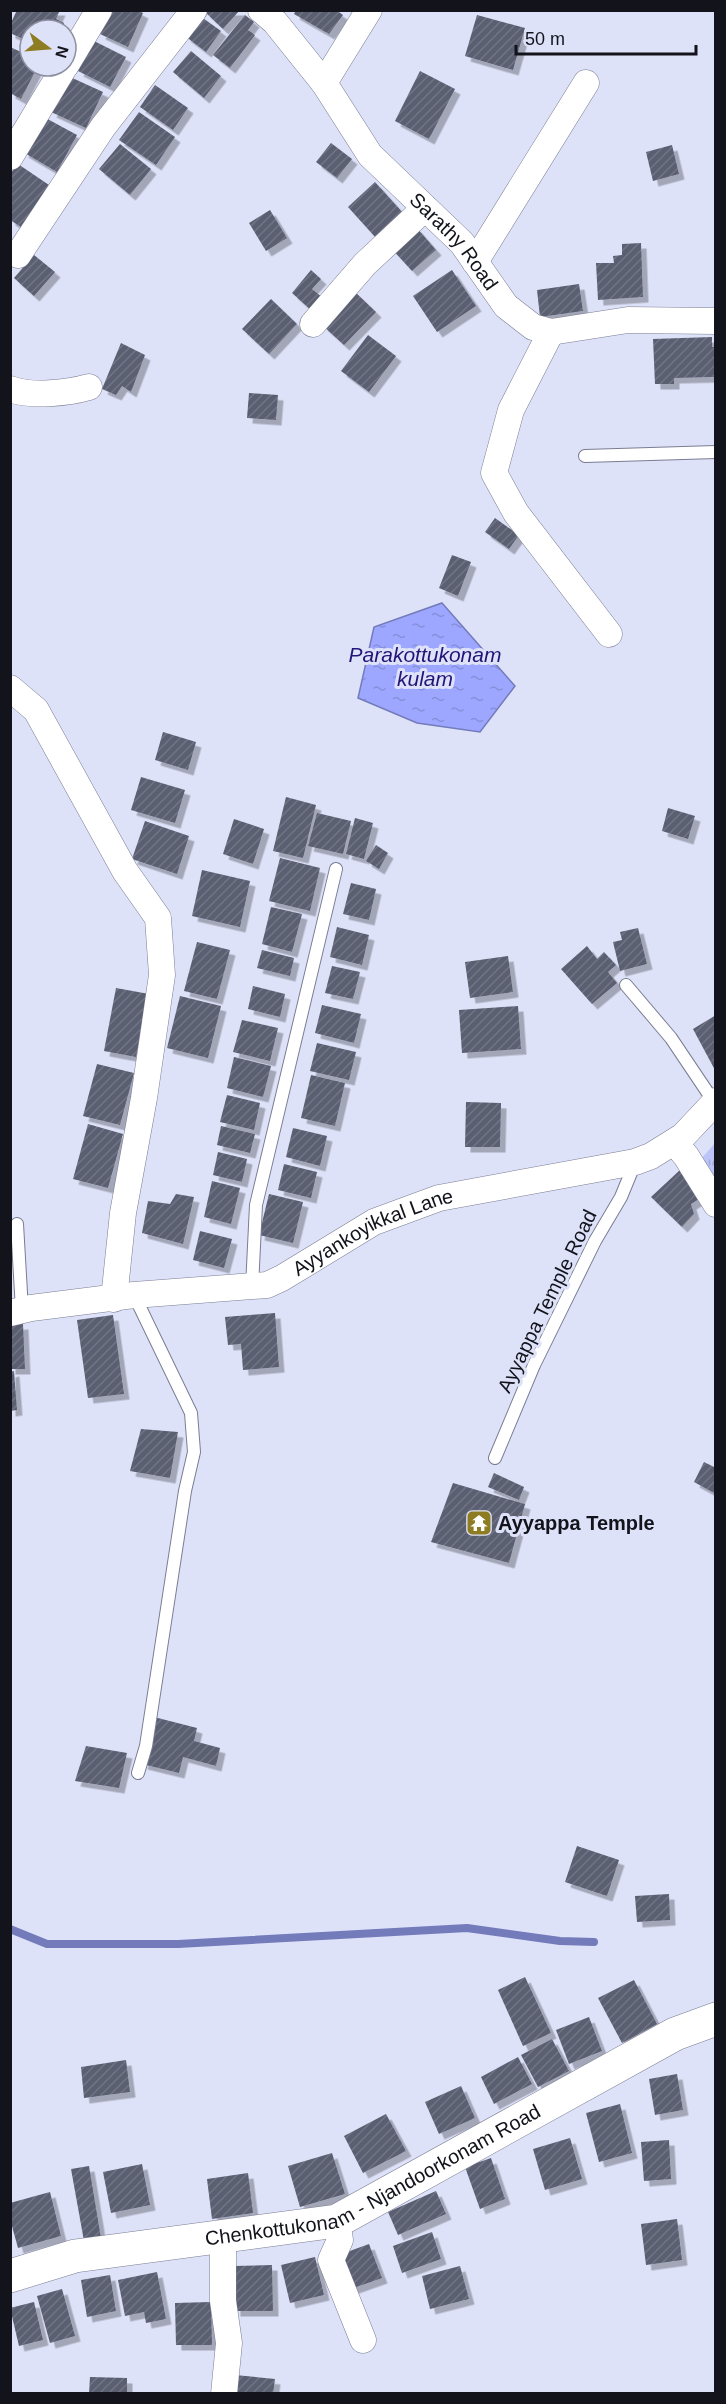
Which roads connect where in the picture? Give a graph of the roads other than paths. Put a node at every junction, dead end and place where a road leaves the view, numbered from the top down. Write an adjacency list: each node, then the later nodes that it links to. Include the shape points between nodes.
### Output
1 (99, 10): 5 (street)
2 (194, 10): 11 (street, via 103,127)
3 (261, 10): 7 (street, Sarathy Road)
4 (369, 10): 7 (street)
5 (78, 45)
6 (58, 78): 9 (street)
7 (324, 83): 10 (street, Sarathy Road, via 370,155)
8 (586, 83): 12 (street)
9 (10, 158)
10 (425, 208): 12 (street, Sarathy Road, via 462,243); 14 (street, via 365,264)
11 (18, 255)
12 (475, 262): 15 (street, Sarathy Road, via 506,306 533,327)
13 (716, 321): 15 (street, via 628,320)
14 (314, 324)
15 (551, 332): 20 (street, via 511,410 494,473 516,513)
16 (89, 387): 17 (street, via 72,392 20,393)
17 (10, 389)
18 (716, 452): 19 (lane)
19 (585, 456)
20 (609, 634)
21 (10, 688): 30 (street, via 36,710 124,871 158,918 162,975 123,1213)
22 (336, 869): 29 (lane, via 256,1205)
23 (626, 985): 24 (lane, via 671,1038)
24 (715, 1102): 25 (street, Ayyankoyikkal Lane)
25 (674, 1142): 26 (street, Ayyankoyikkal Lane); 27 (street)
26 (635, 1162): 29 (street, Ayyankoyikkal Lane, via 439,1198 374,1222 282,1278); 32 (lane, Ayyappa Temple Road, via 621,1197 534,1365)
27 (716, 1204)
28 (17, 1224): 31 (lane)
29 (252, 1287): 30 (street, Ayyankoyikkal Lane)
30 (124, 1297): 31 (street, Ayyankoyikkal Lane); 33 (lane, via 191,1413 194,1452 184,1491 146,1746)
31 (16, 1312)
32 (495, 1458)
33 (138, 1773)
34 (716, 2019): 35 (main road, Chenkottukonam - Njandoorkonam Road, via 675,2034)
35 (337, 2221): 36 (main road, Chenkottukonam - Njandoorkonam Road); 38 (street, via 340,2240 331,2259)
36 (223, 2236): 37 (main road, Chenkottukonam - Njandoorkonam Road, via 75,2256); 39 (street, via 223,2301 229,2343)
37 (10, 2276)
38 (363, 2340)
39 (224, 2394)

